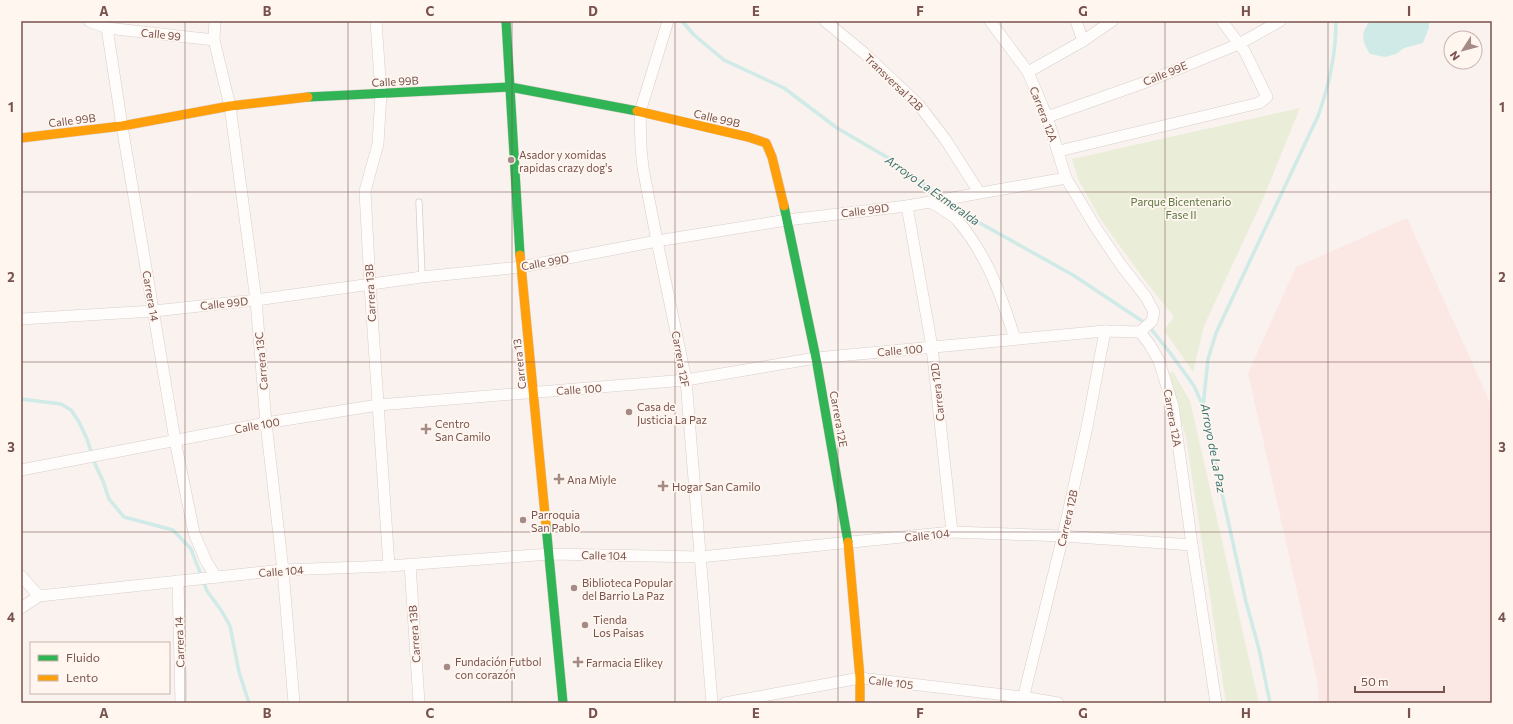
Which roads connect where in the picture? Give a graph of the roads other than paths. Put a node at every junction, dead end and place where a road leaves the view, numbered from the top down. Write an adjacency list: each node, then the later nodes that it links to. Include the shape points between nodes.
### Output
1 (89, 21): 12 (street)
2 (215, 21): 13 (street, Carrera 13C)
3 (376, 21): 18 (street, Carrera 13B)
4 (506, 21): 17 (street, Carrera 13)
5 (668, 21): 20 (street, Carrera 12F)
6 (825, 21): 27 (street, Transversal 12B, via 920,105)
7 (990, 21): 16 (street, Carrera 12A)
8 (1076, 21): 14 (street)
9 (1112, 21): 14 (street)
10 (1222, 21): 15 (street)
11 (1280, 21): 15 (street, Calle 99E)
12 (107, 28): 13 (street, Calle 99); 22 (street, Carrera 14)
13 (214, 40): 19 (street, Carrera 13C)
14 (1083, 41): 16 (street)
15 (1239, 44): 21 (street, Calle 99E, via 1146,82); 25 (street, via 1267,97 1258,103)
16 (1028, 72): 21 (street, Carrera 12A)
17 (510, 87): 18 (street, Calle 99B); 20 (street, Calle 99B); 33 (street, Carrera 13)
18 (381, 94): 19 (street, Calle 99B, via 307,97); 35 (street, Carrera 13B, via 378,144 365,191)
19 (230, 106): 22 (street, Calle 99B); 36 (street, Carrera 13C)
20 (640, 112): 24 (street, Calle 99B); 32 (street, Carrera 12F, via 643,168)
21 (1047, 117): 25 (street, Carrera 12A)
22 (122, 126): 23 (street, Calle 99B); 37 (street, Carrera 14)
23 (21, 138)
24 (766, 143): 31 (street, Carrera 12E, via 772,157)
25 (1059, 150): 26 (street, Carrera 12A)
26 (1066, 178): 27 (street, Calle 99D); 40 (street, Carrera 12A, via 1096,228 1154,312 1152,321)
27 (979, 192): 28 (street, Calle 99D)
28 (933, 201): 30 (street, Calle 99D); 41 (street, via 957,220 993,276)
29 (419, 202): 34 (lane)
30 (906, 206): 31 (street, Calle 99D); 42 (street, Carrera 12D)
31 (787, 220): 32 (street, Calle 99D); 43 (street, Carrera 12E)
32 (657, 242): 33 (street, Calle 99D); 44 (street, Carrera 12F)
33 (521, 267): 34 (street, Calle 99D); 45 (street, Carrera 13)
34 (422, 277): 35 (street, Calle 99D)
35 (370, 285): 36 (street, Calle 99D); 46 (street, Carrera 13B)
36 (256, 300): 37 (street, Calle 99D); 47 (street, Carrera 13C)
37 (154, 311): 38 (street, Calle 99D); 48 (street, Carrera 14)
38 (21, 319)
39 (1105, 331): 40 (street, Calle 100); 41 (street, Calle 100); 51 (street, Carrera 12B)
40 (1140, 332): 53 (street, Carrera 12A, via 1159,360 1173,406)
41 (1015, 339): 42 (street, Calle 100)
42 (932, 347): 43 (street, Calle 100); 50 (street, Carrera 12D)
43 (816, 358): 44 (street, Calle 100); 52 (street, Carrera 12E)
44 (686, 380): 45 (street, Calle 100); 55 (street, Carrera 12F)
45 (534, 392): 46 (street, Calle 100); 54 (street, Carrera 13)
46 (378, 405): 47 (street, Calle 100); 57 (street, Carrera 13B)
47 (266, 423): 48 (street, Calle 100); 58 (street, Carrera 13C)
48 (175, 440): 49 (street, Calle 100); 60 (street, Carrera 14, via 194,532)
49 (21, 470)
50 (952, 532): 51 (street, Calle 104); 52 (street, Calle 104)
51 (1063, 536): 53 (street, Calle 104); 65 (street, Carrera 12B)
52 (848, 543): 55 (street, Calle 104); 64 (street, Carrera 12E)
53 (1192, 545): 74 (street, Carrera 12A)
54 (550, 554): 55 (street, Calle 104); 56 (street, Calle 104); 69 (street, Carrera 13)
55 (700, 556): 70 (street, Carrera 12F)
56 (410, 564): 57 (street, Calle 104); 68 (street, Carrera 13B)
57 (389, 566): 58 (street, Calle 104)
58 (283, 570): 60 (street, Calle 104); 67 (street, Carrera 13C)
59 (21, 576): 62 (street)
60 (214, 577): 61 (street, Calle 104)
61 (178, 581): 62 (street, Calle 104); 66 (street, Carrera 14)
62 (39, 596): 63 (street, Calle 104)
63 (21, 608)
64 (860, 678): 65 (street, Calle 105); 71 (street, Calle 105); 72 (street, Carrera 12E)
65 (1023, 700): 73 (street, Calle 105)
66 (181, 703)
67 (294, 703)
68 (419, 703)
69 (563, 703)
70 (712, 703)
71 (725, 703)
72 (860, 703)
73 (1058, 703)
74 (1216, 703)

